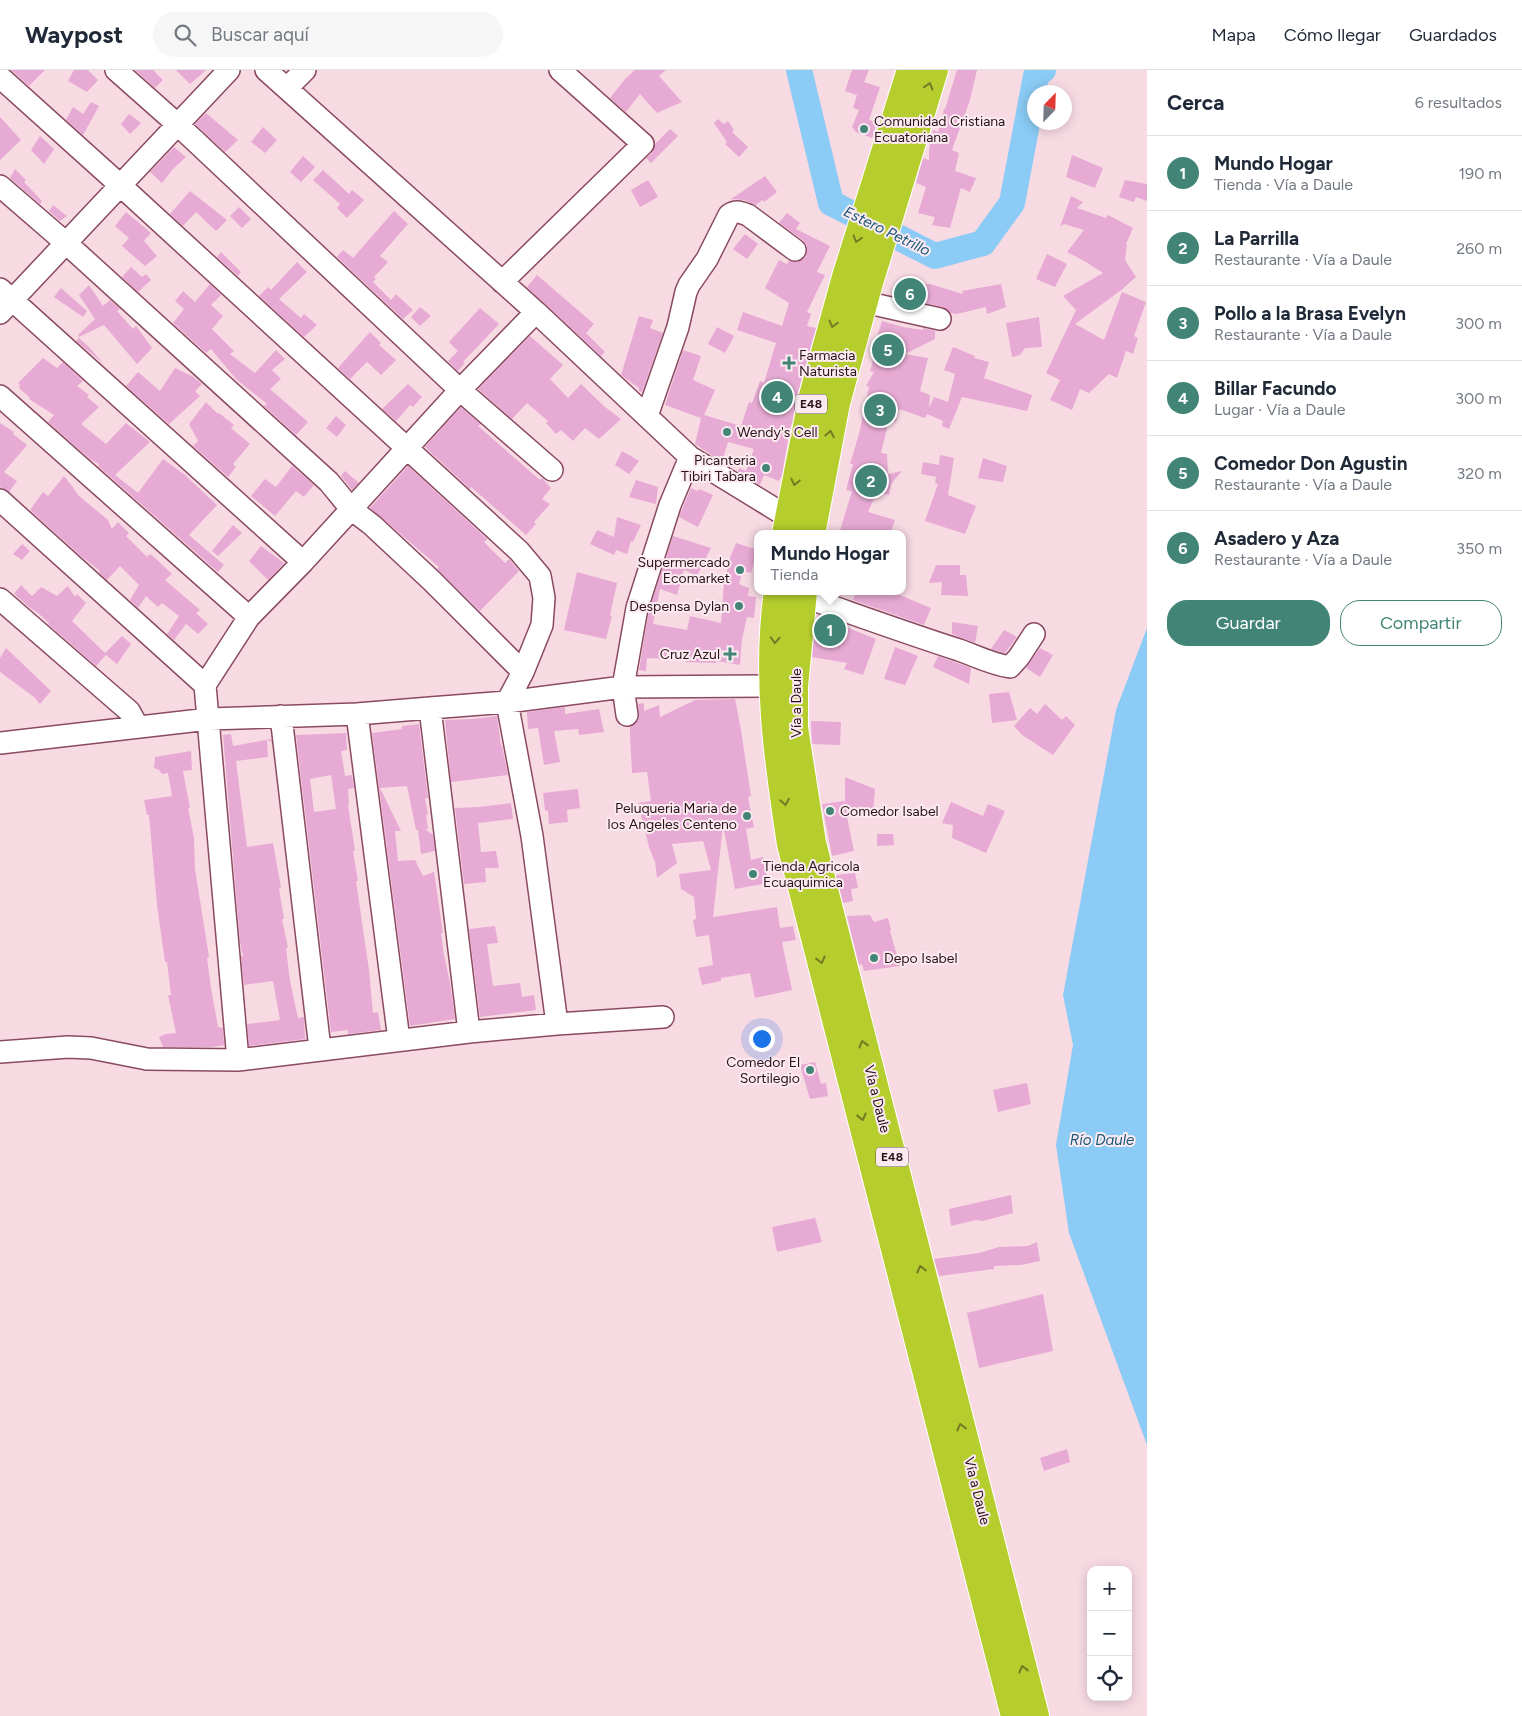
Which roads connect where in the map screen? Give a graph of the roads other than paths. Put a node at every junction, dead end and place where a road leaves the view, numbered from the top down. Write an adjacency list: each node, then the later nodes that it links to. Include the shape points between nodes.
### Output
1 (116, 70): 10 (street)
2 (229, 70): 10 (street)
3 (266, 70): 9 (street)
4 (305, 70): 9 (street)
5 (560, 70): 16 (street, via 643,144)
6 (911, 70): 11 (highway, E48)
7 (934, 70): 11 (highway, E48, one-way to 7)
8 (0, 77): 12 (street)
9 (287, 88): 16 (street)
10 (177, 124): 12 (street); 21 (street)
11 (888, 179): 17 (highway, E48)
12 (120, 185): 14 (street); 24 (street)
13 (0, 186): 14 (street)
14 (66, 243): 18 (street); 28 (street, via 330,482)
15 (795, 250): 23 (street, via 748,215 734,212 729,215 708,259 686,292 678,327)
16 (502, 282): 19 (street)
17 (859, 288): 20 (street); 29 (highway, E48, one-way to 29, via 813,396); 30 (highway, E48, one-way to 17)
18 (4, 300): 31 (street)
19 (536, 312): 21 (street); 23 (street)
20 (940, 319)
21 (460, 390): 24 (street); 26 (street)
22 (0, 396): 36 (street)
23 (647, 416): 25 (street)
24 (406, 448): 28 (street); 38 (street, via 520,551 540,576 544,598 542,625)
25 (690, 457): 29 (street); 41 (street, via 670,505 637,608)
26 (552, 470)
27 (0, 500): 39 (street)
28 (351, 509): 31 (street); 38 (street, via 432,581)
29 (787, 525)
30 (811, 530)
31 (303, 562): 36 (street)
32 (794, 595): 40 (highway, Vía a Daule / E48, one-way to 40)
33 (794, 595): 58 (highway, Vía a Daule / E48, one-way to 33, via 812,843 794,728)
34 (800, 595): 37 (street, via 1010,667)
35 (0, 599): 48 (street, via 129,711)
36 (250, 617): 39 (street)
37 (1034, 634)
38 (523, 672): 42 (street)
39 (205, 685): 47 (street)
40 (772, 686): 41 (street); 57 (highway, Vía a Daule / E48, one-way to 57, via 791,844)
41 (623, 688): 42 (street); 45 (street)
42 (507, 702): 43 (street); 51 (street, via 532,836)
43 (430, 708): 44 (street); 52 (street)
44 (357, 714): 46 (street); 53 (street)
45 (627, 715)
46 (281, 716): 47 (street); 54 (street)
47 (208, 718): 48 (street); 56 (street)
48 (138, 727): 49 (street)
49 (0, 742)
50 (663, 1017): 51 (street)
51 (557, 1024): 52 (street)
52 (469, 1032): 53 (street)
53 (398, 1040): 54 (street)
54 (320, 1049): 56 (street)
55 (0, 1052): 56 (street, via 91,1048 147,1059)
56 (238, 1060)
57 (1015, 1716)
58 (1035, 1716)

